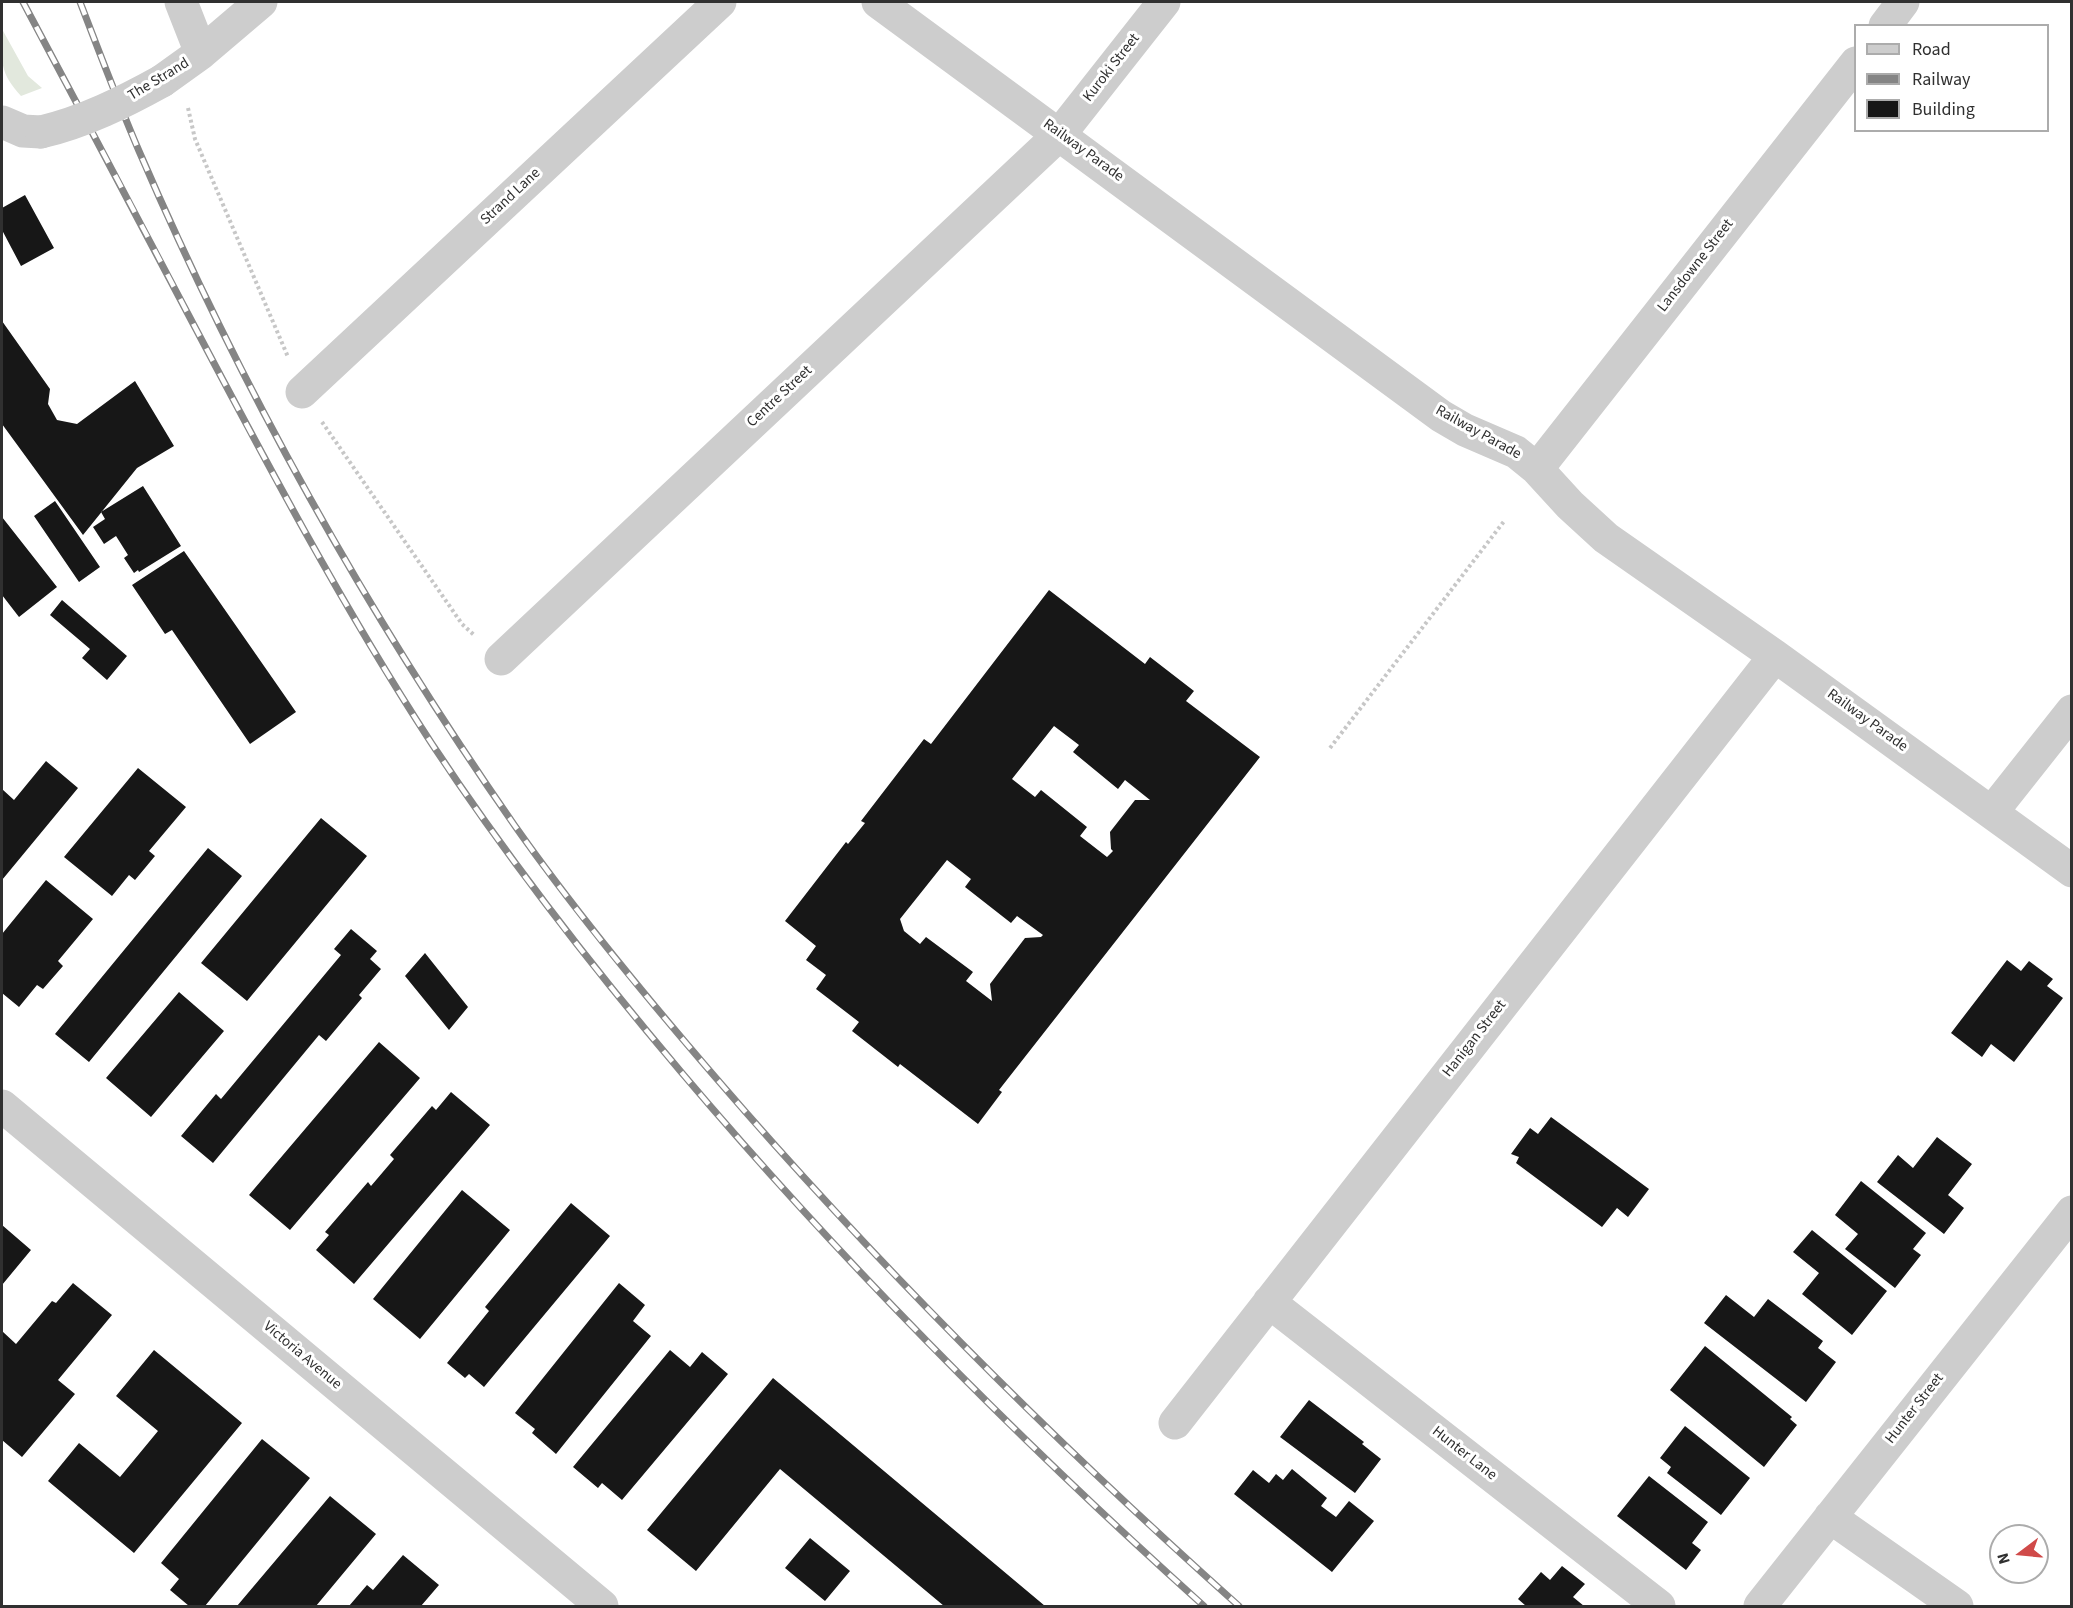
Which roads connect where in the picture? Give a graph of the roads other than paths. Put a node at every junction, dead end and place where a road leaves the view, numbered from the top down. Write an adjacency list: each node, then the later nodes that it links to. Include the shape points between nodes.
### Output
1 (181, 2): 8 (street)
2 (261, 2): 8 (street, The Strand)
3 (720, 2): 12 (street, Strand Lane)
4 (878, 2): 11 (street, Railway Parade)
5 (1164, 2): 11 (street, Kuroki Street)
6 (1904, 2): 7 (street)
7 (1887, 24)
8 (201, 53): 10 (street, The Strand, bridge, via 162,81 60,127 23,131)
9 (1854, 66): 13 (street, Lansdowne Street)
10 (2, 122)
11 (1060, 134): 13 (street, Railway Parade, via 1441,416 1516,452); 15 (street, Centre Street)
12 (302, 392)
13 (1537, 469): 14 (street, Railway Parade, via 1606,538)
14 (1775, 656): 17 (street, Railway Parade); 21 (street, Hanigan Street)
15 (501, 659)
16 (2072, 711): 17 (street)
17 (1992, 812): 18 (street, Railway Parade)
18 (2072, 871)
19 (2, 1106): 24 (street, Victoria Avenue)
20 (2072, 1212): 23 (street, Hunter Street)
21 (1269, 1302): 22 (street, Hanigan Street); 25 (street, Hunter Lane)
22 (1175, 1423)
23 (1830, 1517): 26 (street, Hunter Street); 27 (street)
24 (602, 1606)
25 (1659, 1606)
26 (1760, 1606)
27 (1957, 1606)

